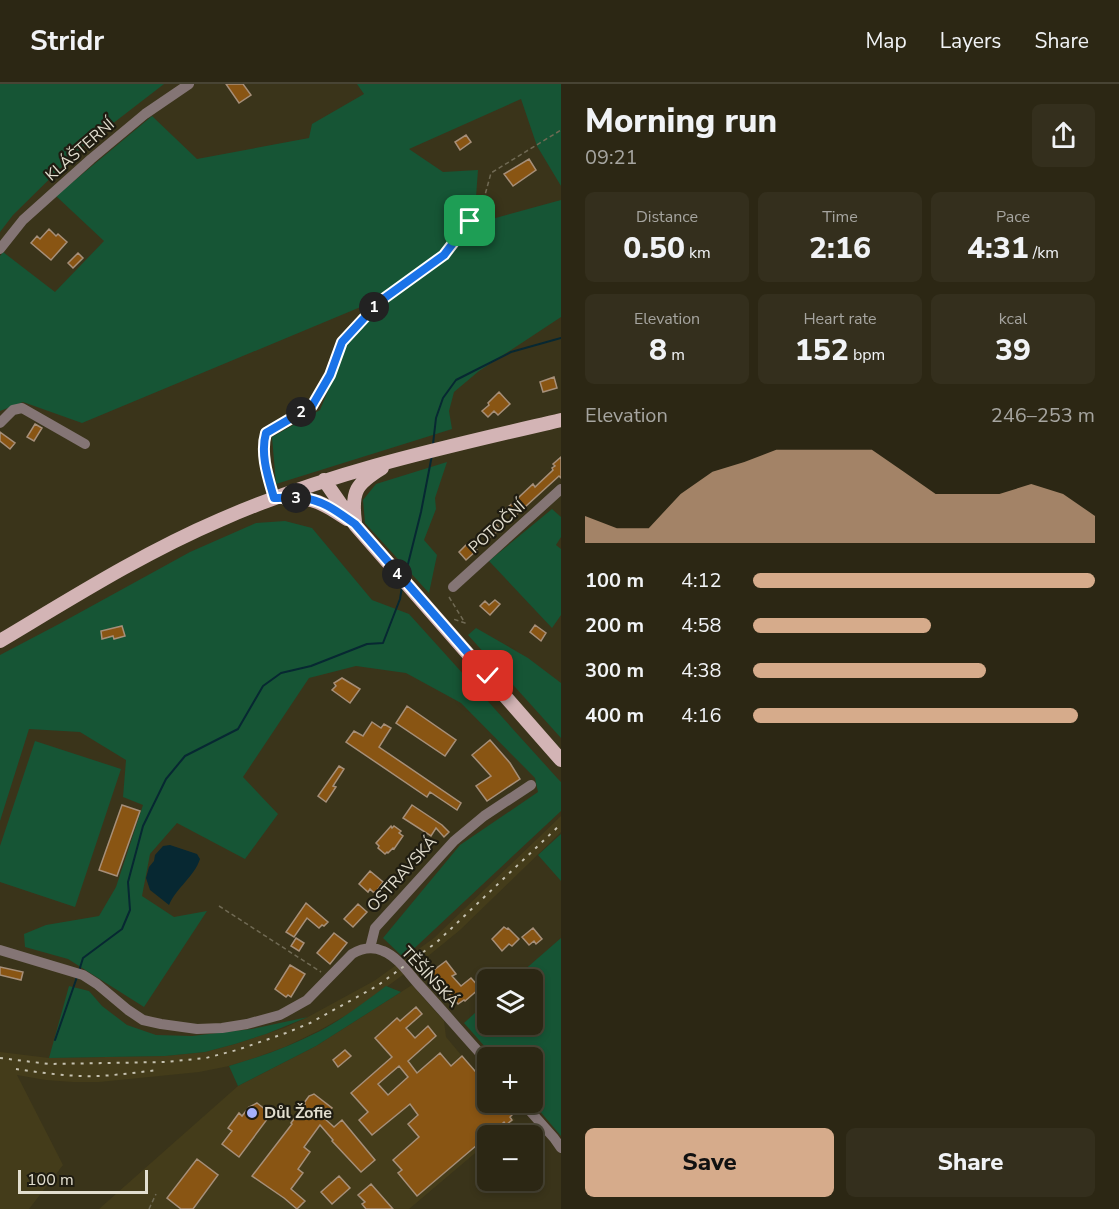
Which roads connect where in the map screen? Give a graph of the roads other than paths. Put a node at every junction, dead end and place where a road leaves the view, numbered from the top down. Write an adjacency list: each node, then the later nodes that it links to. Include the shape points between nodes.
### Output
1 (189, 84): 2 (street, KLÁŠTERNÍ, via 91,159 23,219)
2 (0, 249)
3 (561, 420): 6 (main road)
4 (0, 423): 5 (street, via 13,410 22,408)
5 (85, 444)
6 (396, 459): 7 (main road); 10 (main road, via 366,478 354,494)
7 (324, 480): 9 (main road); 10 (main road)
8 (561, 489): 11 (street, POTOČNÍ)
9 (274, 498): 10 (main road, via 315,500); 12 (main road, via 148,555)
10 (355, 524): 13 (main road)
11 (453, 587)
12 (0, 641)
13 (561, 760)
14 (531, 785): 15 (street, OSTRAVSKÁ, via 454,841 375,928)
15 (370, 948): 16 (street, via 352,954 307,1000 280,1015 247,1024 197,1029 143,1020 83,975); 17 (street, TĚŠÍNSKÁ, via 385,951 403,967)
16 (0, 950)
17 (477, 1050)
18 (532, 1113): 19 (street)
19 (561, 1148)

